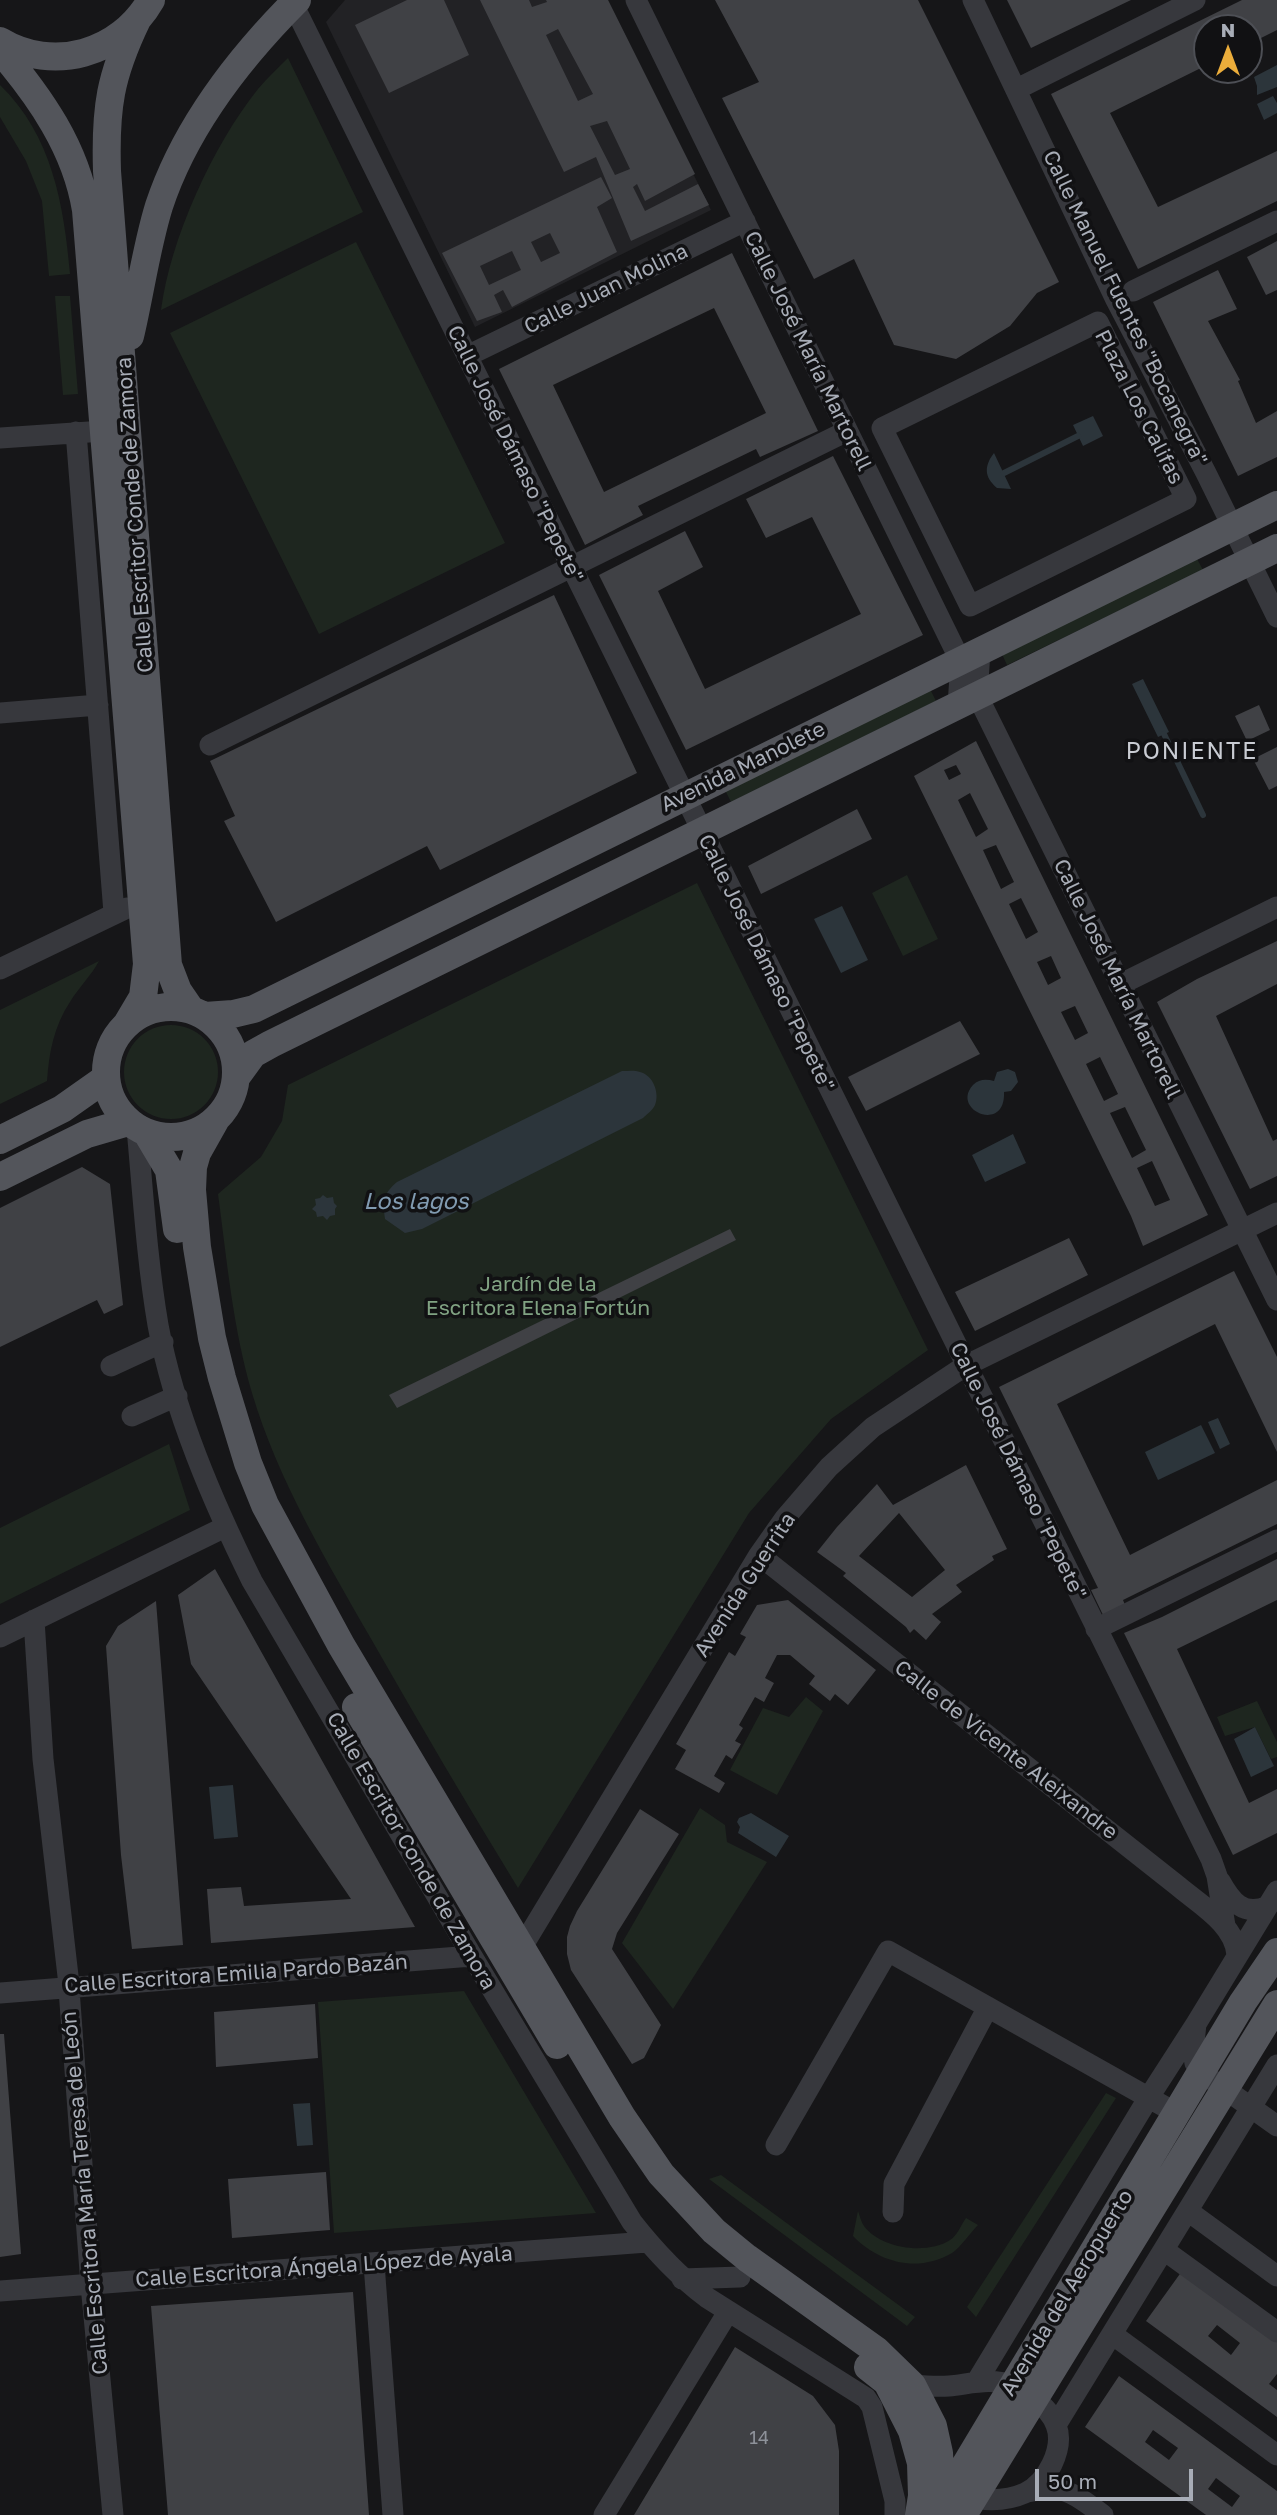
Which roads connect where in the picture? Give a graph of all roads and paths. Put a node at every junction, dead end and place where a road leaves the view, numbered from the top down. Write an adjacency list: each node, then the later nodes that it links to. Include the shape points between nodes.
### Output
1 (636, 0): 11 (street, Calle José María Martorell)
2 (973, 0): 10 (street, Calle Manuel Fuentes "Bocanegra")
3 (1195, 0): 10 (street)
4 (295, 2): 14 (street, Calle José Dámaso "Pepete"); 15 (main road, via 224,85 178,160 158,209)
5 (144, 10): 6 (main road, via 126,31 103,46 69,57 31,55); 15 (main road, Calle Escritor Conde de Zamora, via 120,57 107,122)
6 (0, 41)
7 (0, 50): 9 (main road, Calle Escritor Conde de Zamora)
8 (0, 59): 9 (main road)
9 (26, 81): 19 (main road, Calle Escritor Conde de Zamora, via 53,121 82,187)
10 (1017, 89): 22 (street, Calle Manuel Fuentes "Bocanegra", via 1116,300)
11 (745, 221): 14 (street, Calle Juan Molina); 18 (street, Calle José María Martorell)
12 (1277, 221): 13 (street)
13 (1133, 291)
14 (467, 356): 25 (street, Calle José Dámaso "Pepete")
15 (124, 363): 16 (main road, Calle Escritor Conde de Zamora)
16 (127, 407): 19 (street); 39 (main road, Calle Escritor Conde de Zamora, via 168,965 178,991)
17 (882, 428): 17 (street, Plaza Los Califas, via 970,606 1186,499 1098,322)
18 (847, 431): 25 (street); 27 (street, Calle José María Martorell)
19 (90, 432): 20 (street); 29 (street, Calle Escritor Conde de Zamora); 34 (main road, Calle Escritor Conde de Zamora)
20 (0, 438)
21 (1277, 505): 22 (main road, Avenida Manolete)
22 (1233, 527): 24 (street, Calle Manuel Fuentes "Bocanegra"); 27 (main road, Avenida Manolete)
23 (1277, 548): 24 (main road, Avenida Manolete)
24 (1250, 562): 26 (street, Calle Manuel Fuentes "Bocanegra"); 28 (main road, Avenida Manolete)
25 (571, 569): 31 (street); 32 (street, Calle José Dámaso "Pepete")
26 (1277, 617)
27 (971, 657): 28 (street); 32 (main road, Avenida Manolete)
28 (968, 700): 33 (main road, Avenida Manolete); 38 (street, Calle José María Martorell)
29 (98, 705): 30 (street); 36 (street, Calle Escritor Conde de Zamora)
30 (0, 713)
31 (210, 746)
32 (683, 796): 33 (street, Calle José Dámaso "Pepete"); 39 (main road, Avenida Manolete, via 254,1009)
33 (701, 832): 41 (main road, Avenida Manolete, via 271,1044 253,1054); 52 (street, Calle José Dámaso "Pepete")
34 (141, 903): 36 (street); 40 (main road, Calle Escritor Conde de Zamora, via 147,975 143,997)
35 (1277, 907): 38 (street)
36 (114, 913): 37 (street)
37 (0, 969)
38 (1119, 985): 48 (street, Calle José María Martorell)
39 (198, 1013): 40 (main road, via 174,1007 157,1009); 41 (main road, via 219,1027 229,1042)
40 (127, 1024): 42 (main road, via 107,1058)
41 (237, 1076): 43 (main road, via 227,1108)
42 (106, 1078): 44 (main road, via 117,1109); 45 (main road, via 62,1109)
43 (215, 1121): 44 (main road, via 183,1137 165,1138); 67 (main road, Calle Escritor Conde de Zamora, via 193,1167 195,1227 212,1338 248,1463 312,1595)
44 (138, 1128): 46 (main road, via 87,1134); 50 (street, Calle Escritor Conde de Zamora, via 149,1259); 67 (main road, Calle Escritor Conde de Zamora, via 169,1170 192,1338 215,1424 249,1511 296,1603)
45 (0, 1140)
46 (0, 1177)
47 (1277, 1213): 48 (street, Avenida Guerrita)
48 (1242, 1230): 49 (street, Calle José María Martorell); 52 (street, Avenida Guerrita)
49 (1277, 1300)
50 (163, 1342): 51 (street); 53 (street, Calle Escritor Conde de Zamora)
51 (111, 1366)
52 (965, 1366): 57 (street, Avenida Guerrita, via 873,1427 829,1467); 59 (street, Calle José Dámaso "Pepete")
53 (177, 1396): 54 (street); 55 (street, Calle Escritor Conde de Zamora)
54 (132, 1416)
55 (225, 1527): 58 (street); 66 (street, Calle Escritor Conde de Zamora, via 252,1581)
56 (1277, 1541): 59 (street)
57 (759, 1555): 63 (street, Calle de Vicente Aleixandre); 67 (street, Avenida Guerrita)
58 (34, 1620): 60 (street); 68 (street, Calle Escritora María Teresa de León, via 43,1759)
59 (1096, 1629): 61 (street, Calle José Dámaso "Pepete")
60 (0, 1637)
61 (1217, 1876): 62 (street, via 1240,1907 1255,1910); 63 (street, Calle José Dámaso "Pepete")
62 (1272, 1898): 65 (street, Avenida del Aeropuerto)
63 (1225, 1926): 65 (street, Calle de Vicente Aleixandre)
64 (1277, 1952): 75 (main road, Avenida del Aeropuerto)
65 (1237, 1955): 73 (street, Avenida del Aeropuerto)
66 (472, 1956): 68 (street, Calle Escritora Emilia Pardo Bazán); 72 (street, Calle Escritor Conde de Zamora)
67 (519, 1961): 72 (street); 88 (main road, Calle Escritor Conde de Zamora, via 599,2115 638,2175 678,2220); 96 (main road, Calle Escritor Conde de Zamora, via 661,2174 684,2201 747,2259 877,2351)
68 (69, 1988): 69 (street, Calle Escritora Emilia Pardo Bazán); 90 (street, Calle Escritora María Teresa de León)
69 (0, 1993)
70 (1277, 2004): 76 (main road, Avenida del Aeropuerto)
71 (988, 2007): 77 (street); 81 (street, via 888,1951); 83 (street, via 894,2184)
72 (508, 2015): 84 (street, Calle Escritor Conde de Zamora)
73 (1196, 2024): 75 (street, Avenida del Aeropuerto, via 1193,2052); 77 (street, Avenida del Aeropuerto)
74 (1277, 2065): 78 (street)
75 (1201, 2072): 76 (street); 79 (main road, Avenida del Aeropuerto)
76 (1224, 2089): 78 (street); 97 (main road, Avenida del Aeropuerto)
77 (1149, 2097): 79 (street); 95 (street, Avenida del Aeropuerto)
78 (1252, 2108): 80 (street); 82 (street)
79 (1176, 2113): 97 (main road, Avenida del Aeropuerto)
80 (1277, 2126)
81 (776, 2145)
82 (1188, 2211): 85 (street); 87 (street)
83 (893, 2212)
84 (648, 2242): 86 (street, Calle Escritora Ángela López de Ayala); 89 (street, Calle Escritor Conde de Zamora)
85 (1164, 2250): 93 (street); 94 (street)
86 (374, 2264): 90 (street, Calle Escritora Ángela López de Ayala); 105 (street)
87 (1277, 2276)
88 (740, 2277): 89 (street); 96 (main road, Calle Escritor Conde de Zamora)
89 (682, 2278): 92 (street, Calle Escritor Conde de Zamora)
90 (91, 2285): 91 (street, Calle Escritora Ángela López de Ayala); 104 (street, Calle Escritora María Teresa de León)
91 (0, 2291)
92 (728, 2312): 106 (street); 107 (street, Calle Escritor Conde de Zamora, via 866,2398 872,2407)
93 (1277, 2332)
94 (1112, 2334): 98 (street); 100 (street)
95 (977, 2381): 96 (street, via 950,2386); 97 (street)
96 (900, 2384): 103 (main road, via 922,2479); 103 (main road, via 933,2426)
97 (1023, 2392): 98 (street, via 1049,2413); 103 (main road, Avenida del Aeropuerto)
98 (1056, 2425): 99 (street)
99 (1057, 2452): 101 (street, via 1041,2481); 102 (street)
100 (1277, 2455)
101 (1027, 2492): 102 (street, via 1049,2487); 103 (street, via 1007,2499)
102 (1073, 2493): 108 (street)
103 (945, 2505)
104 (113, 2515)
105 (393, 2515)
106 (604, 2515)
107 (895, 2515)
108 (1103, 2515)

